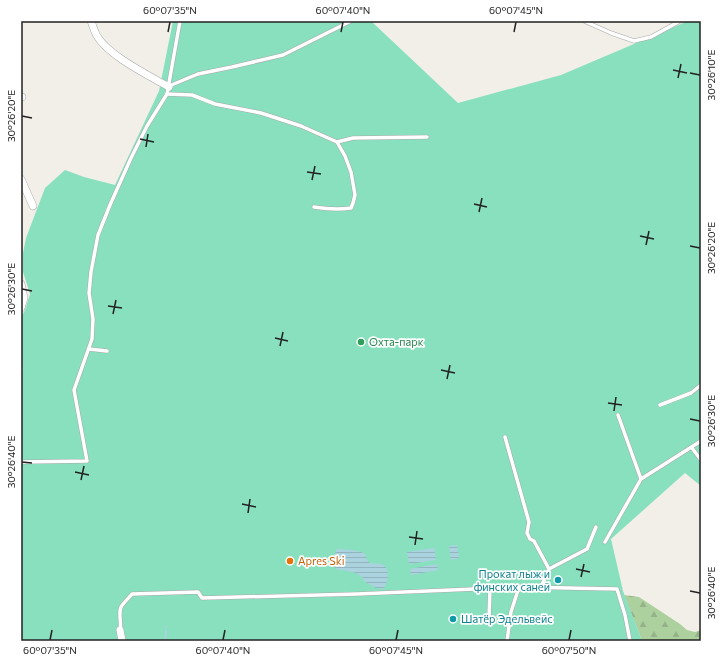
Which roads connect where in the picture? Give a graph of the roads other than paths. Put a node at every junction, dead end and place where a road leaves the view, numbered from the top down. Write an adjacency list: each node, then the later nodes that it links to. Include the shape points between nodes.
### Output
1 (91, 21): 6 (street, via 96,35 105,45)
2 (180, 21): 6 (lane)
3 (351, 21): 6 (lane, via 283,55 198,74)
4 (584, 21): 5 (lane, via 634,41 651,37)
5 (680, 21)
6 (168, 90): 8 (lane, via 192,95 215,104 261,113 301,126); 14 (lane, via 131,158 98,235 89,293 93,319)
7 (427, 137): 8 (lane, via 353,138)
8 (337, 142): 11 (lane, via 351,172 355,195 353,203 351,208 345,209)
9 (21, 179): 10 (street)
10 (33, 206)
11 (314, 207)
12 (21, 284): 13 (street, via 24,298)
13 (21, 308)
14 (89, 348): 15 (lane); 23 (lane, via 74,390 87,461)
15 (107, 351)
16 (701, 385): 17 (lane, via 691,393)
17 (660, 405)
18 (618, 415): 24 (lane)
19 (505, 437): 27 (lane, via 529,522 527,533)
20 (701, 442): 21 (lane)
21 (692, 448): 22 (lane); 24 (lane)
22 (701, 460)
23 (21, 462)
24 (641, 478): 26 (lane)
25 (596, 527): 27 (lane, via 587,549)
26 (605, 542)
27 (549, 569): 29 (lane)
28 (519, 587): 29 (lane); 30 (lane); 34 (lane, via 511,612)
29 (541, 587): 35 (lane, via 617,589)
30 (490, 588): 31 (lane); 32 (lane, via 202,598 198,592 132,594 120,610)
31 (488, 618)
32 (120, 630): 33 (street)
33 (122, 641)
34 (507, 641)
35 (630, 641)

